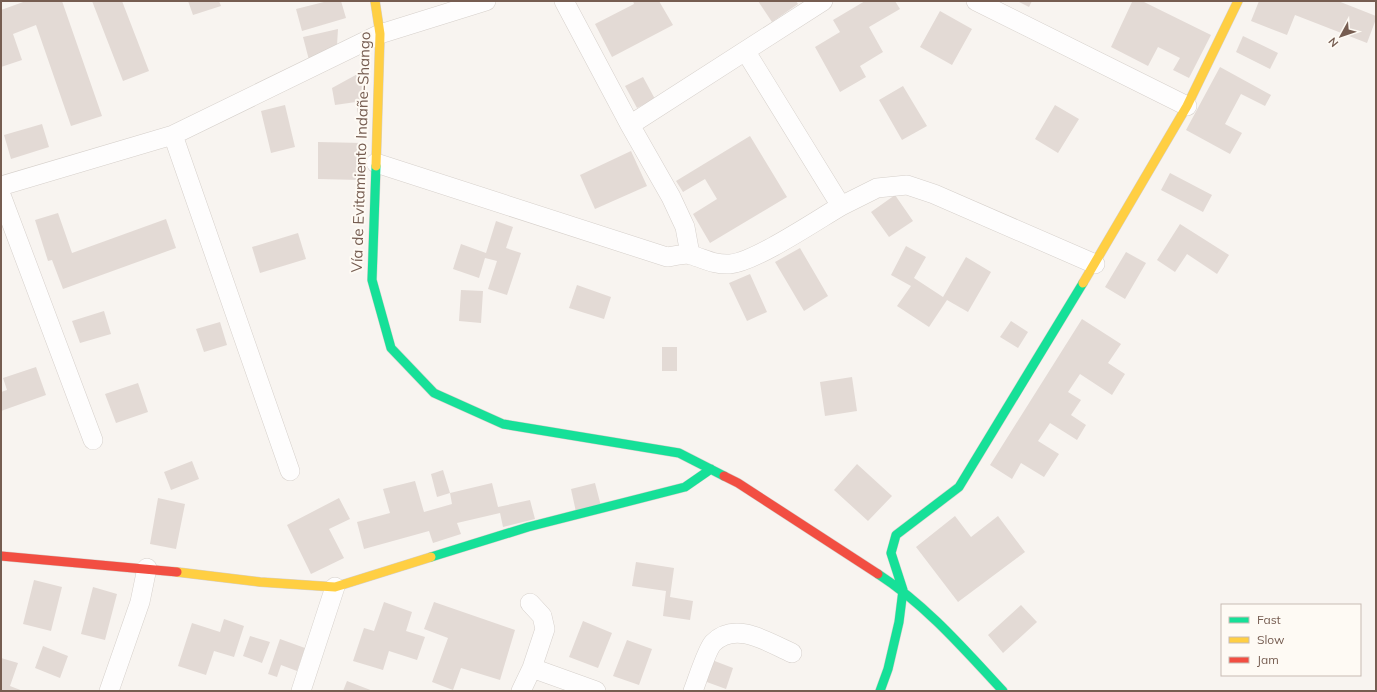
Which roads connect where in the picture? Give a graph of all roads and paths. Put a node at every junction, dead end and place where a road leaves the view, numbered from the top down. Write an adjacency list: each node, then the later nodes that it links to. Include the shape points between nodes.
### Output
1 (375, 1): 7 (street, Vía de Evitamiento Indañe-Shango)
2 (486, 1): 7 (street)
3 (564, 1): 10 (street)
4 (823, 1): 8 (street)
5 (976, 1): 9 (street)
6 (1238, 1): 9 (street)
7 (380, 34): 11 (street); 12 (street, Vía de Evitamiento Indañe-Shango)
8 (746, 52): 10 (street); 15 (street)
9 (1187, 106): 17 (street)
10 (630, 125): 16 (street, via 671,197 682,221)
11 (173, 135): 13 (street); 20 (street)
12 (376, 163): 16 (street, via 667,257); 19 (street, Vía de Evitamiento Indañe-Shango, via 372,280 391,348 434,393 502,424 679,452)
13 (1, 186)
14 (1, 195): 18 (street)
15 (841, 206): 16 (street, via 744,261 732,264 710,263); 17 (street, via 877,188 907,185 934,194)
16 (690, 254)
17 (1095, 264): 24 (street, via 959,487 896,535 891,553)
18 (93, 440)
19 (711, 469): 23 (street, via 685,487 528,527); 24 (street, Vía de Evitamiento Indañe-Shango, via 738,483)
20 (290, 471)
21 (1, 556): 22 (street)
22 (147, 568): 23 (street, via 260,582); 28 (street, via 140,602)
23 (335, 587): 29 (street)
24 (903, 590): 33 (street, via 899,622); 34 (street, Vía de Evitamiento Indañe-Shango)
25 (530, 603): 27 (street, via 542,616 545,629)
26 (792, 653): 32 (street, via 744,632 727,633 712,643)
27 (532, 668): 30 (street); 31 (street)
28 (109, 691)
29 (301, 691)
30 (521, 691)
31 (596, 691)
32 (693, 691)
33 (880, 691)
34 (1003, 691)

